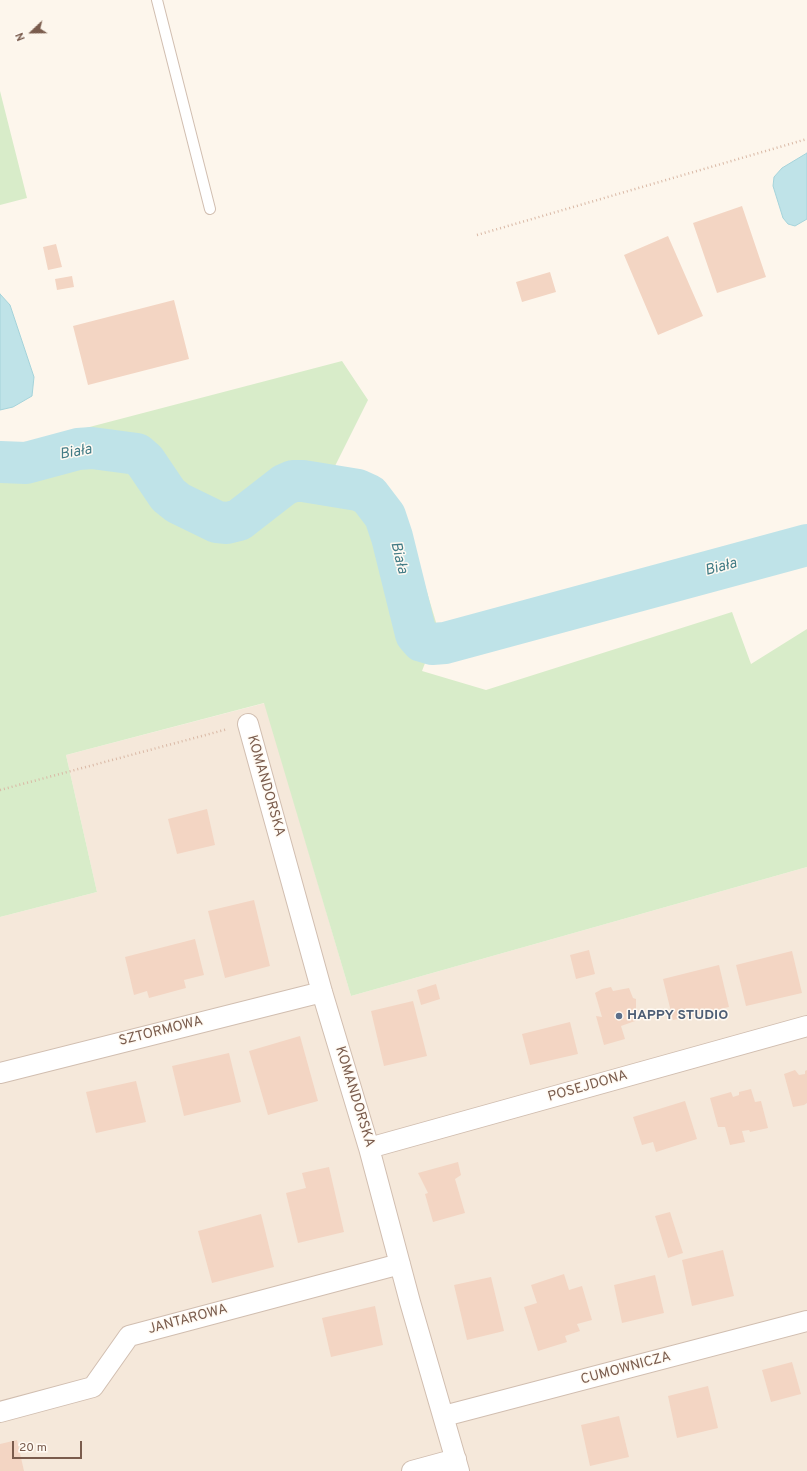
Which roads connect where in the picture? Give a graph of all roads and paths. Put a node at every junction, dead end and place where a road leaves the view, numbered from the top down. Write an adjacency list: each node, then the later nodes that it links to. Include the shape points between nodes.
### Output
1 (157, 0): 3 (lane)
2 (807, 139): 4 (path)
3 (210, 209)
4 (477, 235)
5 (248, 724): 6 (path); 7 (street, KOMANDORSKA)
6 (0, 790)
7 (322, 992): 9 (street, SZTORMOWA); 10 (street, KOMANDORSKA)
8 (807, 1026): 10 (street, POSEJDONA)
9 (0, 1073)
10 (369, 1148): 11 (street, KOMANDORSKA)
11 (400, 1264): 13 (street, JANTAROWA, via 129,1336 93,1387); 14 (street, KOMANDORSKA)
12 (807, 1321): 14 (street, CUMOWNICZA)
13 (0, 1412)
14 (444, 1416): 15 (street, KOMANDORSKA)
15 (458, 1465): 16 (street)
16 (412, 1471)

